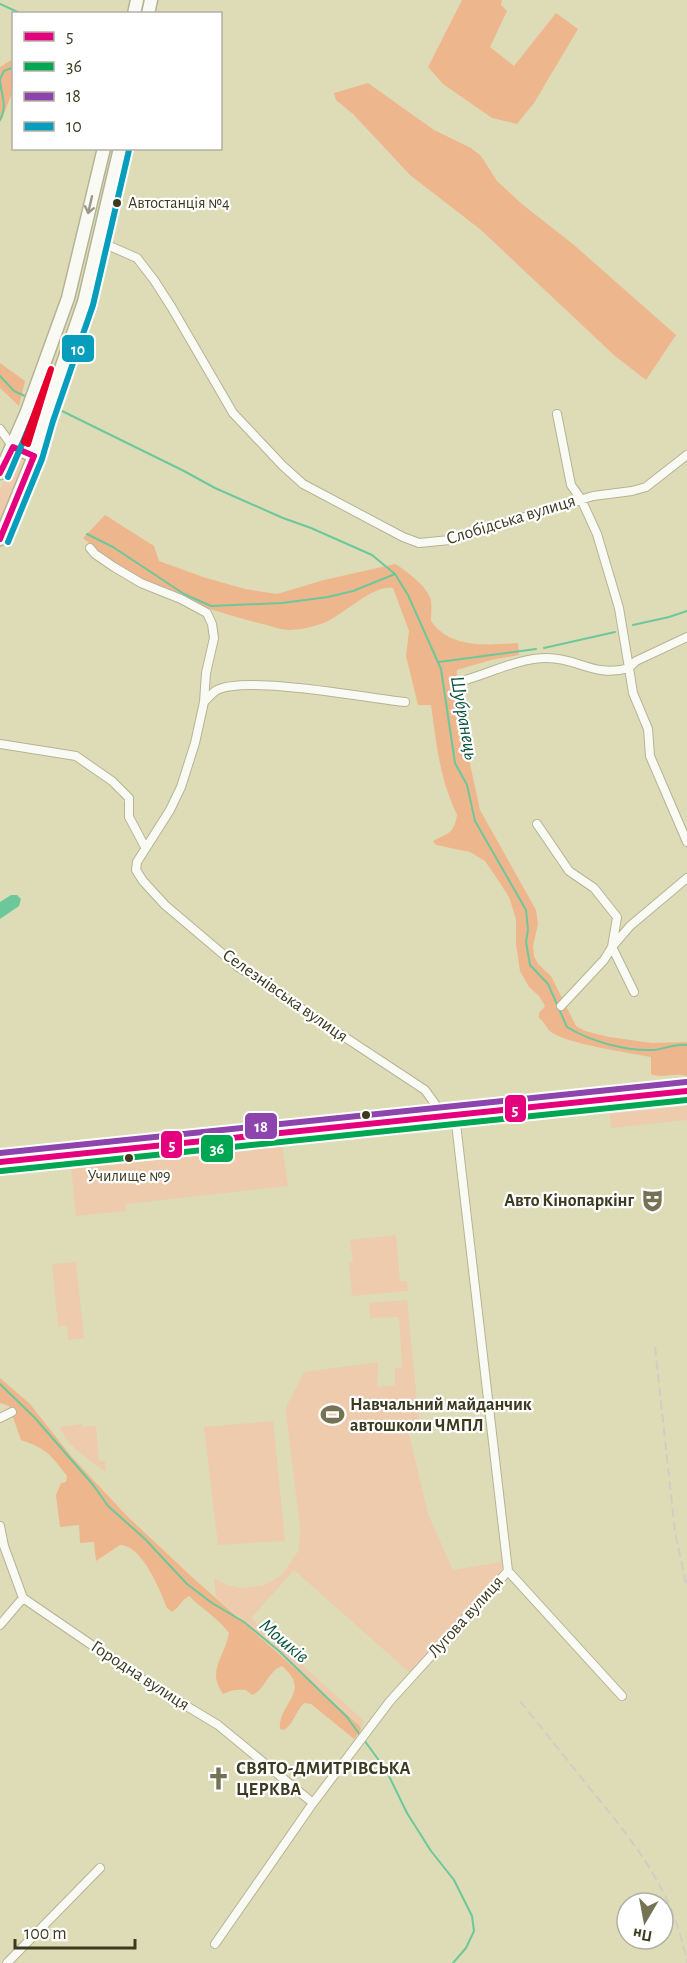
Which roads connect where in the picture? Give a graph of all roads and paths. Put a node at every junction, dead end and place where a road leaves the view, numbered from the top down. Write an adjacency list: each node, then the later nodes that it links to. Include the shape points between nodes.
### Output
1 (104, 150): 4 (main road, one-way to 4)
2 (120, 150): 3 (main road)
3 (98, 241): 5 (main road); 12 (street, Слобідська вулиця, via 137,258 172,308 233,413 303,484 418,543 459,537)
4 (68, 298): 5 (main road); 8 (main road)
5 (84, 302): 10 (main road)
6 (557, 414): 12 (street, via 571,485)
7 (0, 429): 8 (street)
8 (13, 447): 10 (main road); 11 (main road)
9 (687, 455): 12 (street, Слобідська вулиця, via 646,487)
10 (34, 456): 13 (main road)
11 (0, 473)
12 (581, 499): 16 (street, via 597,534 619,608)
13 (0, 539)
14 (90, 548): 18 (street, Селезнівська вулиця, via 141,583 207,613 214,638)
15 (687, 637): 16 (street)
16 (629, 668): 17 (street, via 604,672 538,658); 22 (street, via 633,693 648,729 650,756)
17 (458, 682)
18 (204, 702): 19 (street, via 217,690 242,684); 23 (street, Селезнівська вулиця, via 181,788)
19 (405, 702)
20 (0, 744): 23 (street, via 76,756 112,781 129,798 129,817)
21 (537, 824): 25 (street, via 569,871 594,888 617,917)
22 (687, 842)
23 (145, 847): 29 (street, Селезнівська вулиця, via 136,870 165,905 237,966 425,1090)
24 (687, 878): 25 (street, via 630,926)
25 (612, 947): 26 (street); 27 (street)
26 (634, 992)
27 (561, 1006)
28 (687, 1091): 29 (highway)
29 (449, 1115): 30 (highway); 34 (street, Лугова вулиця)
30 (0, 1162)
31 (12, 1412): 32 (street)
32 (0, 1418)
33 (0, 1526): 35 (street)
34 (508, 1571): 37 (street); 38 (street, Лугова вулиця, via 390,1701)
35 (23, 1598): 36 (street); 38 (street, Городна вулиця, via 140,1678 218,1725)
36 (0, 1625)
37 (621, 1696)
38 (314, 1803): 40 (street, Лугова вулиця)
39 (100, 1868): 41 (street)
40 (215, 1944)
41 (7, 1963)

